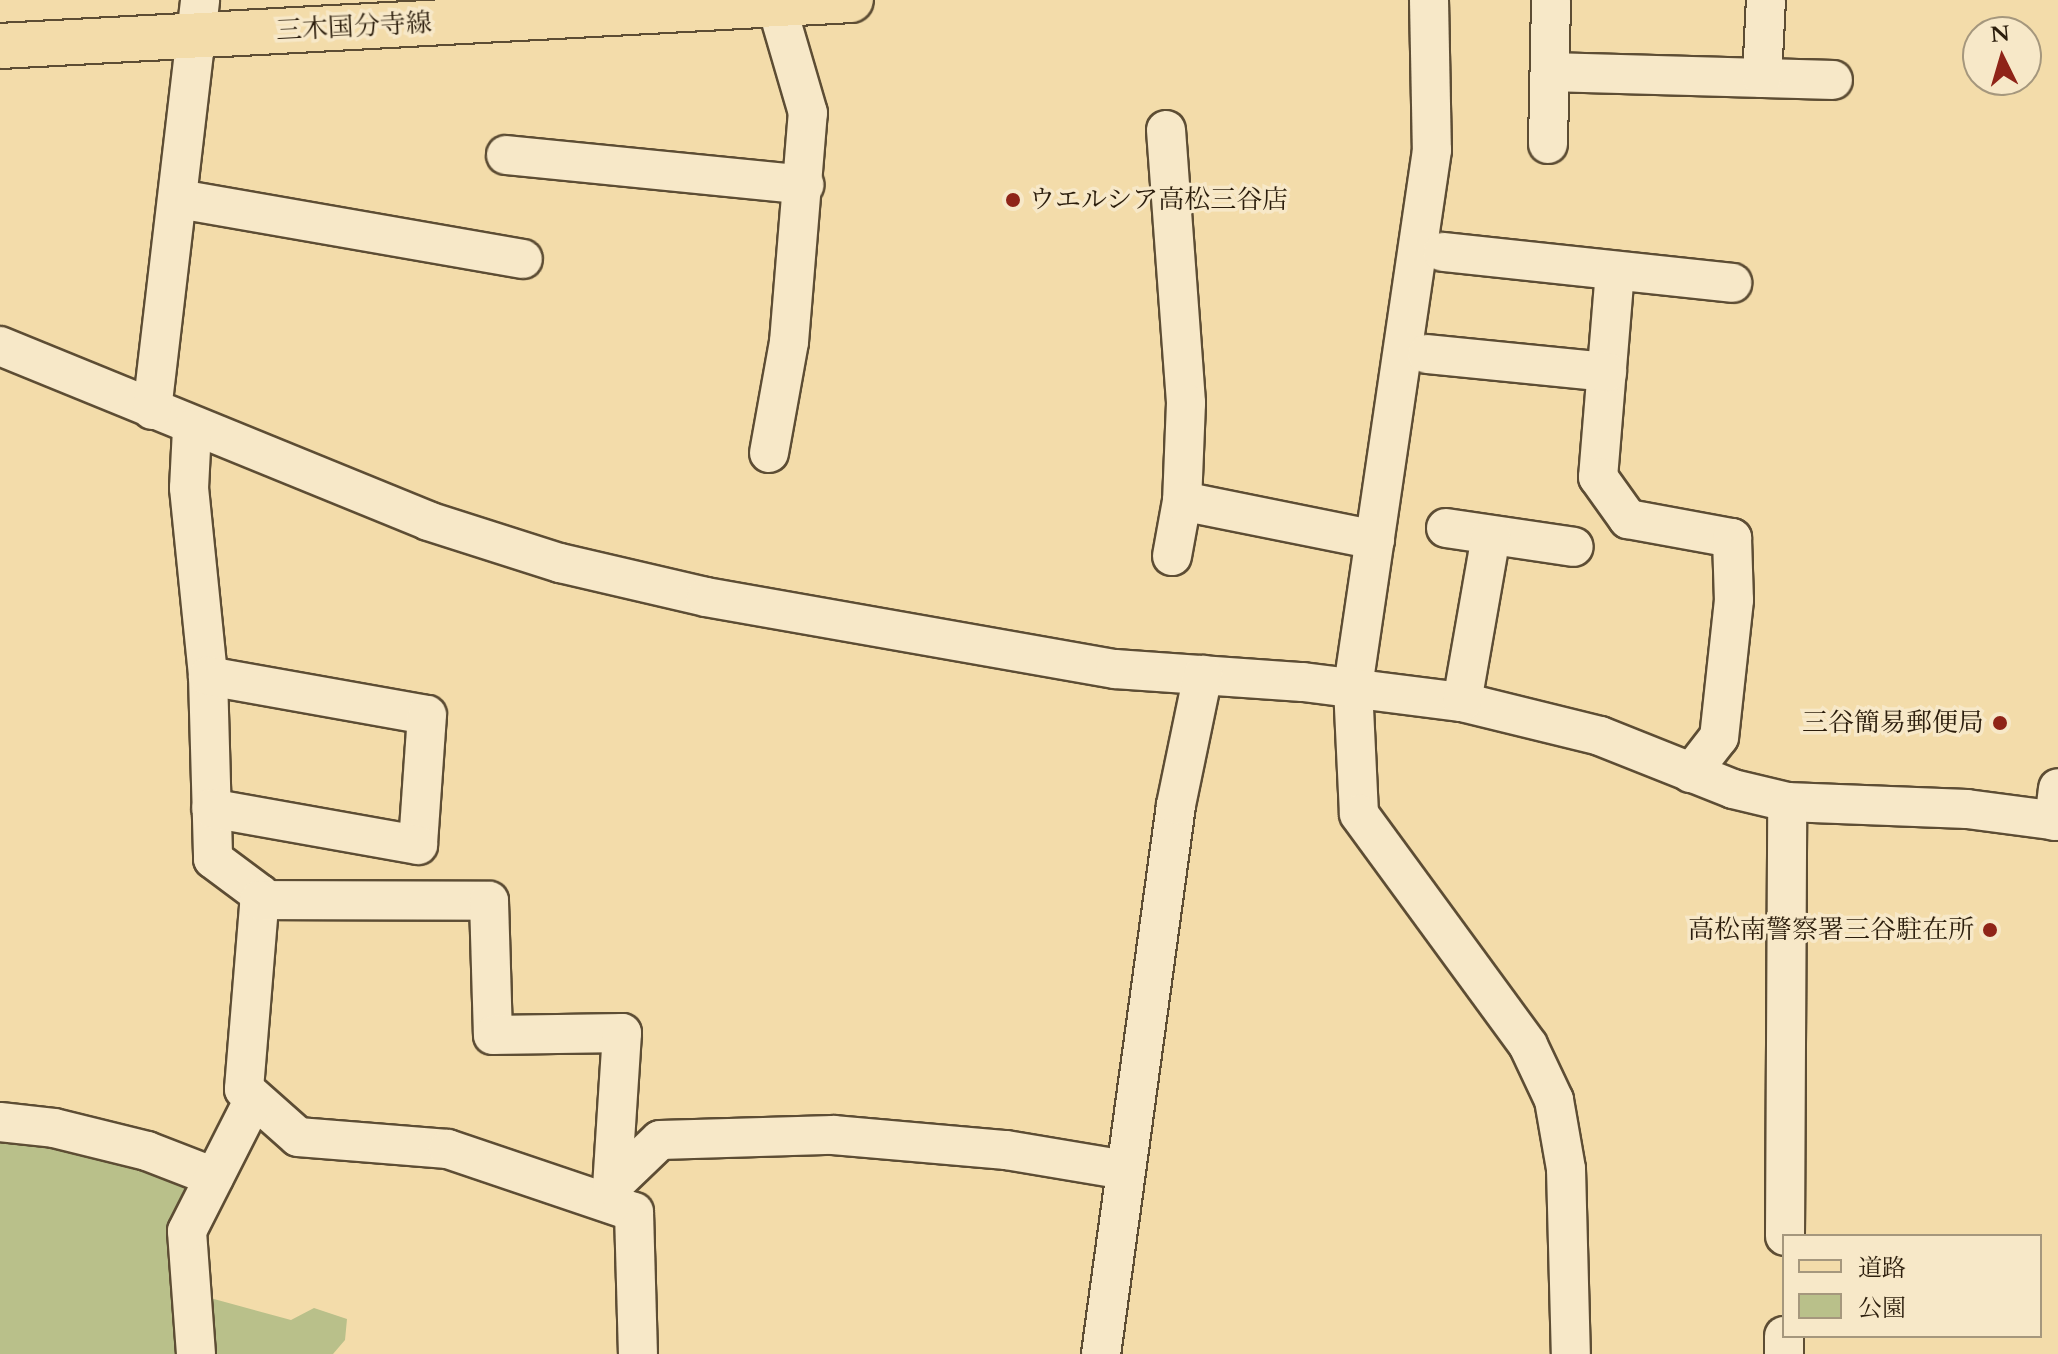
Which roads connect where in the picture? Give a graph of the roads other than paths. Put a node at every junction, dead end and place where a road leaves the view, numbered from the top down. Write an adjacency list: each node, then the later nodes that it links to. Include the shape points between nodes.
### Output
1 (851, 0): 5 (main road, 三木国分寺線)
2 (1429, 0): 29 (street, via 1432,150)
3 (1551, 0): 8 (street)
4 (1766, 0): 9 (street)
5 (775, 2): 6 (main road, 三木国分寺線); 14 (street, via 808,113)
6 (200, 18): 7 (main road, 三木国分寺線); 15 (street)
7 (0, 46)
8 (1550, 72): 9 (street); 12 (street)
9 (1762, 78): 10 (street)
10 (1833, 80)
11 (1166, 130): 26 (street, via 1186,403)
12 (1548, 144)
13 (506, 155): 14 (street)
14 (804, 185): 25 (street, via 789,342)
15 (179, 199): 17 (street); 23 (street)
16 (1443, 252): 18 (street)
17 (523, 259)
18 (1615, 271): 19 (street); 22 (street)
19 (1732, 283)
20 (0, 346): 23 (street)
21 (1427, 354): 22 (street)
22 (1607, 372): 36 (street, via 1598,477 1628,519 1732,538 1734,600 1719,737)
23 (152, 410): 24 (street)
24 (192, 429): 32 (street, via 428,521 560,563 706,597 1099,667); 33 (street, via 189,488)
25 (769, 453)
26 (1182, 501): 29 (street); 31 (street)
27 (1446, 528): 28 (street)
28 (1491, 536): 30 (street); 35 (street)
29 (1375, 540): 34 (street)
30 (1574, 547)
31 (1172, 556)
32 (1203, 675): 34 (street); 43 (street, via 1176,805)
33 (208, 676): 38 (street); 38 (street, via 427,715 418,845)
34 (1353, 687): 35 (street); 50 (street, via 1359,814 1528,1045 1554,1100 1566,1169)
35 (1462, 702): 36 (street, via 1600,736)
36 (1691, 773): 37 (street)
37 (1787, 802): 39 (street); 46 (street)
38 (211, 808): 40 (street, via 213,859 260,894)
39 (2057, 810)
40 (259, 900): 41 (street, via 244,1089); 45 (street, via 489,901 493,1035 622,1033)
41 (254, 1099): 44 (street); 45 (street, via 298,1137 448,1149)
42 (0, 1122): 44 (street, via 54,1128 147,1151)
43 (1125, 1170): 45 (street, via 1006,1150 833,1135 676,1139 660,1140); 49 (street)
44 (214, 1177): 47 (street, via 187,1231)
45 (612, 1195): 48 (street, via 634,1212)
46 (1785, 1234)
47 (196, 1354)
48 (638, 1354)
49 (1101, 1354)
50 (1571, 1354)

